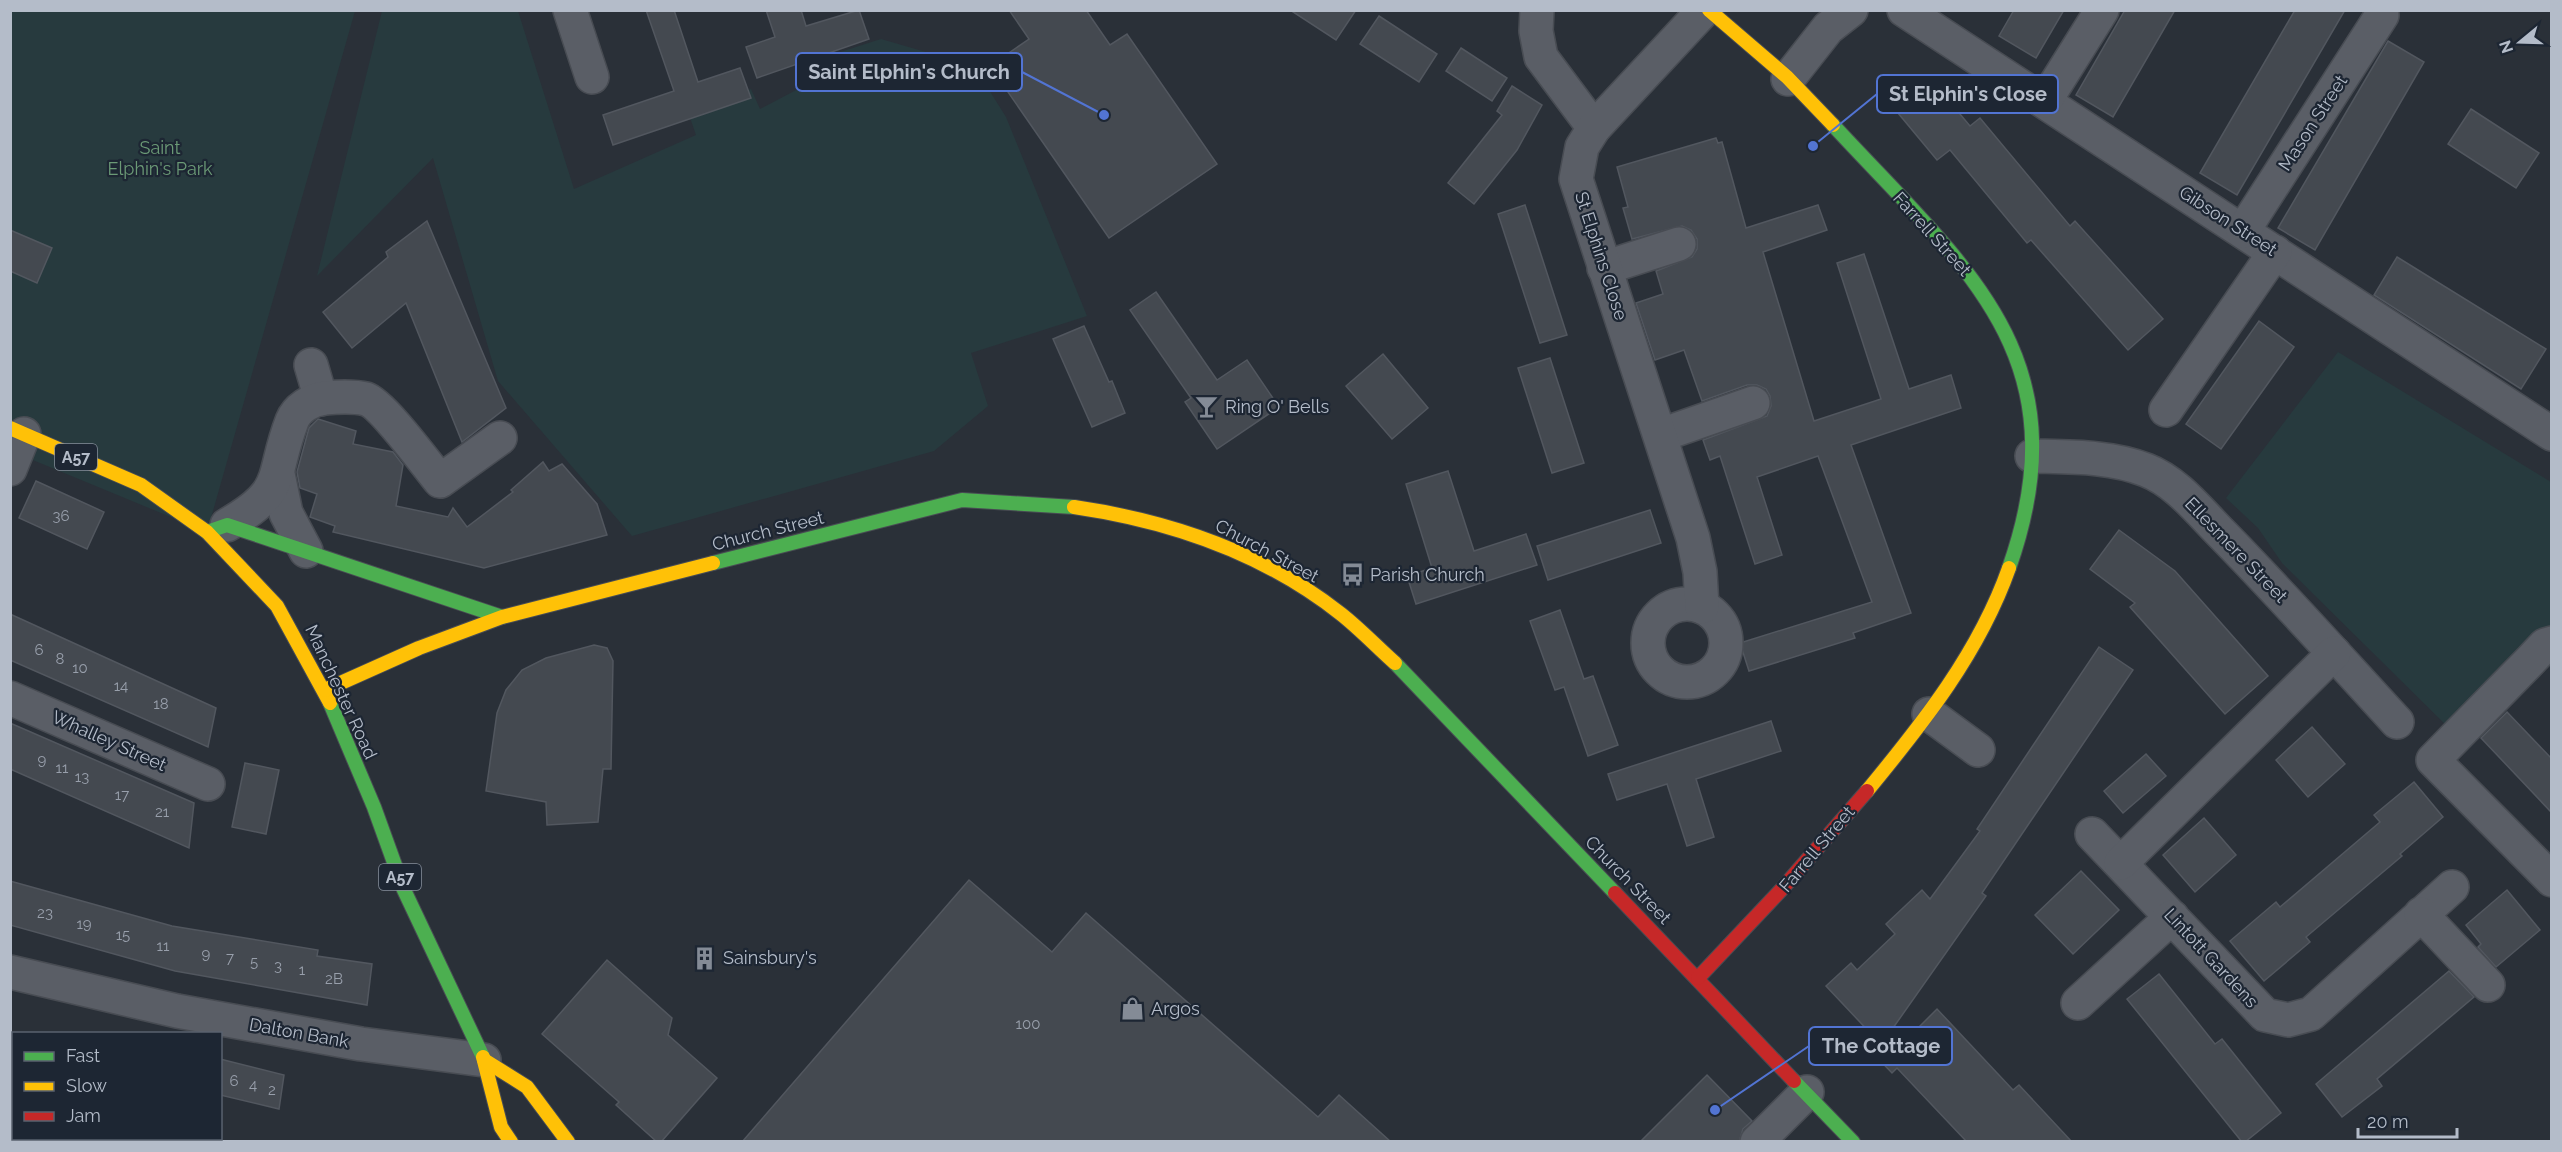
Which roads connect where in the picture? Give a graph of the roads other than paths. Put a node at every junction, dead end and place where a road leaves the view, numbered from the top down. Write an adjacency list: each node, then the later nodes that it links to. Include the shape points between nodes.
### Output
1 (570, 10): 9 (street)
2 (1537, 10): 12 (street, via 1541,57)
3 (1704, 10): 12 (street, St Elphins Close)
4 (1709, 10): 10 (street, Farrell Street)
5 (1851, 10): 10 (street, via 1828,28)
6 (1904, 10): 11 (street, Gibson Street)
7 (2102, 10): 11 (street)
8 (2382, 15): 13 (street, Mason Street)
9 (592, 77)
10 (1788, 79): 25 (street, Farrell Street, via 1960,261 1983,294 2022,373 2031,414)
11 (2045, 101): 13 (street, Gibson Street)
12 (1594, 128): 16 (street, St Elphins Close, via 1582,147 1576,179)
13 (2243, 231): 15 (street, Gibson Street)
14 (1679, 244): 16 (street)
15 (2275, 252): 20 (street); 21 (street, Gibson Street)
16 (1604, 268): 23 (street, St Elphins Close)
17 (311, 365): 18 (street)
18 (321, 399): 24 (street, via 367,399 380,409 440,481); 27 (street, via 301,408 293,419)
19 (1754, 403): 23 (street)
20 (2166, 410)
21 (2547, 419)
22 (17, 431): 26 (street); 28 (street, Manchester Road / A57, via 141,485)
23 (1661, 435): 30 (street, St Elphins Close, via 1693,538)
24 (500, 438)
25 (2032, 456): 33 (street, Ellesmere Street, via 2113,462 2163,478 2241,553); 36 (street, Farrell Street, via 2024,521 1999,595 1979,635)
26 (10, 469)
27 (278, 474): 28 (street, via 261,503); 29 (street, via 286,513)
28 (217, 529): 29 (street); 34 (street, Manchester Road / A57, via 278,606)
29 (306, 551): 31 (street)
30 (1702, 607)
31 (502, 617): 34 (street, Church Street); 47 (street, Church Street, via 962,500 1088,507 1179,527 1223,544 1333,608 1400,668)
32 (2552, 643): 42 (street, via 2537,653 2433,760)
33 (2334, 653): 37 (street, Ellesmere Street); 41 (street)
34 (325, 690): 50 (street, Manchester Road / A57, via 404,890)
35 (10, 698): 39 (street, Whalley Street)
36 (1929, 714): 38 (street); 47 (street, Farrell Street, via 1777,897)
37 (2397, 722)
38 (1978, 750)
39 (208, 784)
40 (2092, 834): 41 (street, Lintott Gardens)
41 (2121, 863): 45 (street, Lintott Gardens)
42 (2552, 880)
43 (2452, 886): 44 (street, Lintott Gardens)
44 (2421, 914): 45 (street, Lintott Gardens, via 2311,1014 2288,1020 2265,1016); 48 (street)
45 (2172, 917): 49 (street)
46 (10, 972): 50 (street, Dalton Bank, via 177,1011 361,1044)
47 (1698, 978): 51 (street, Church Street)
48 (2488, 985)
49 (2078, 1003)
50 (484, 1060): 52 (street, Manchester Road / A57, via 501,1127); 53 (street, via 527,1087)
51 (1807, 1092): 54 (street); 55 (street, Church Street)
52 (511, 1142)
53 (568, 1142)
54 (1757, 1142)
55 (1853, 1142)

